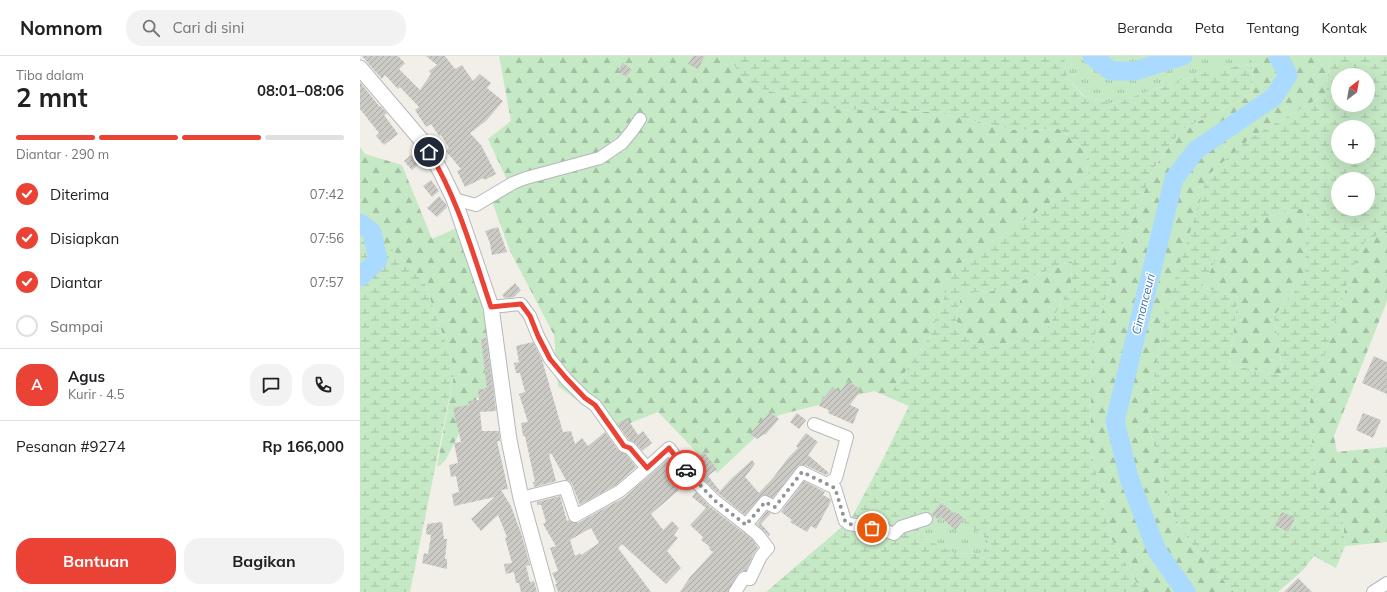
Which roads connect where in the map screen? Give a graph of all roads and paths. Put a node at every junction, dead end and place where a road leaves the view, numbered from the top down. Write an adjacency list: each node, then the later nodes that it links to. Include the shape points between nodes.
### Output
1 (360, 68): 3 (street, via 423,142)
2 (640, 119): 3 (street, via 622,142 600,158 526,178 476,205)
3 (454, 199): 4 (street)
4 (491, 307): 6 (street, via 521,304 530,316 550,359 570,383 595,405 624,446 630,448); 8 (street, via 508,440)
5 (814, 424): 7 (street, via 847,437 836,478)
6 (647, 468): 8 (street, via 620,491 575,516 565,487); 10 (street, via 669,448 690,476 714,500)
7 (827, 484): 9 (street, via 835,488 845,521 849,524 894,534 900,527); 10 (street, via 802,472 775,507 765,502)
8 (521, 498): 12 (street)
9 (926, 519)
10 (746, 525): 13 (street, via 768,548 761,556 750,579 744,578)
11 (1387, 583): 14 (street)
12 (547, 592)
13 (736, 592)
14 (1373, 592)

